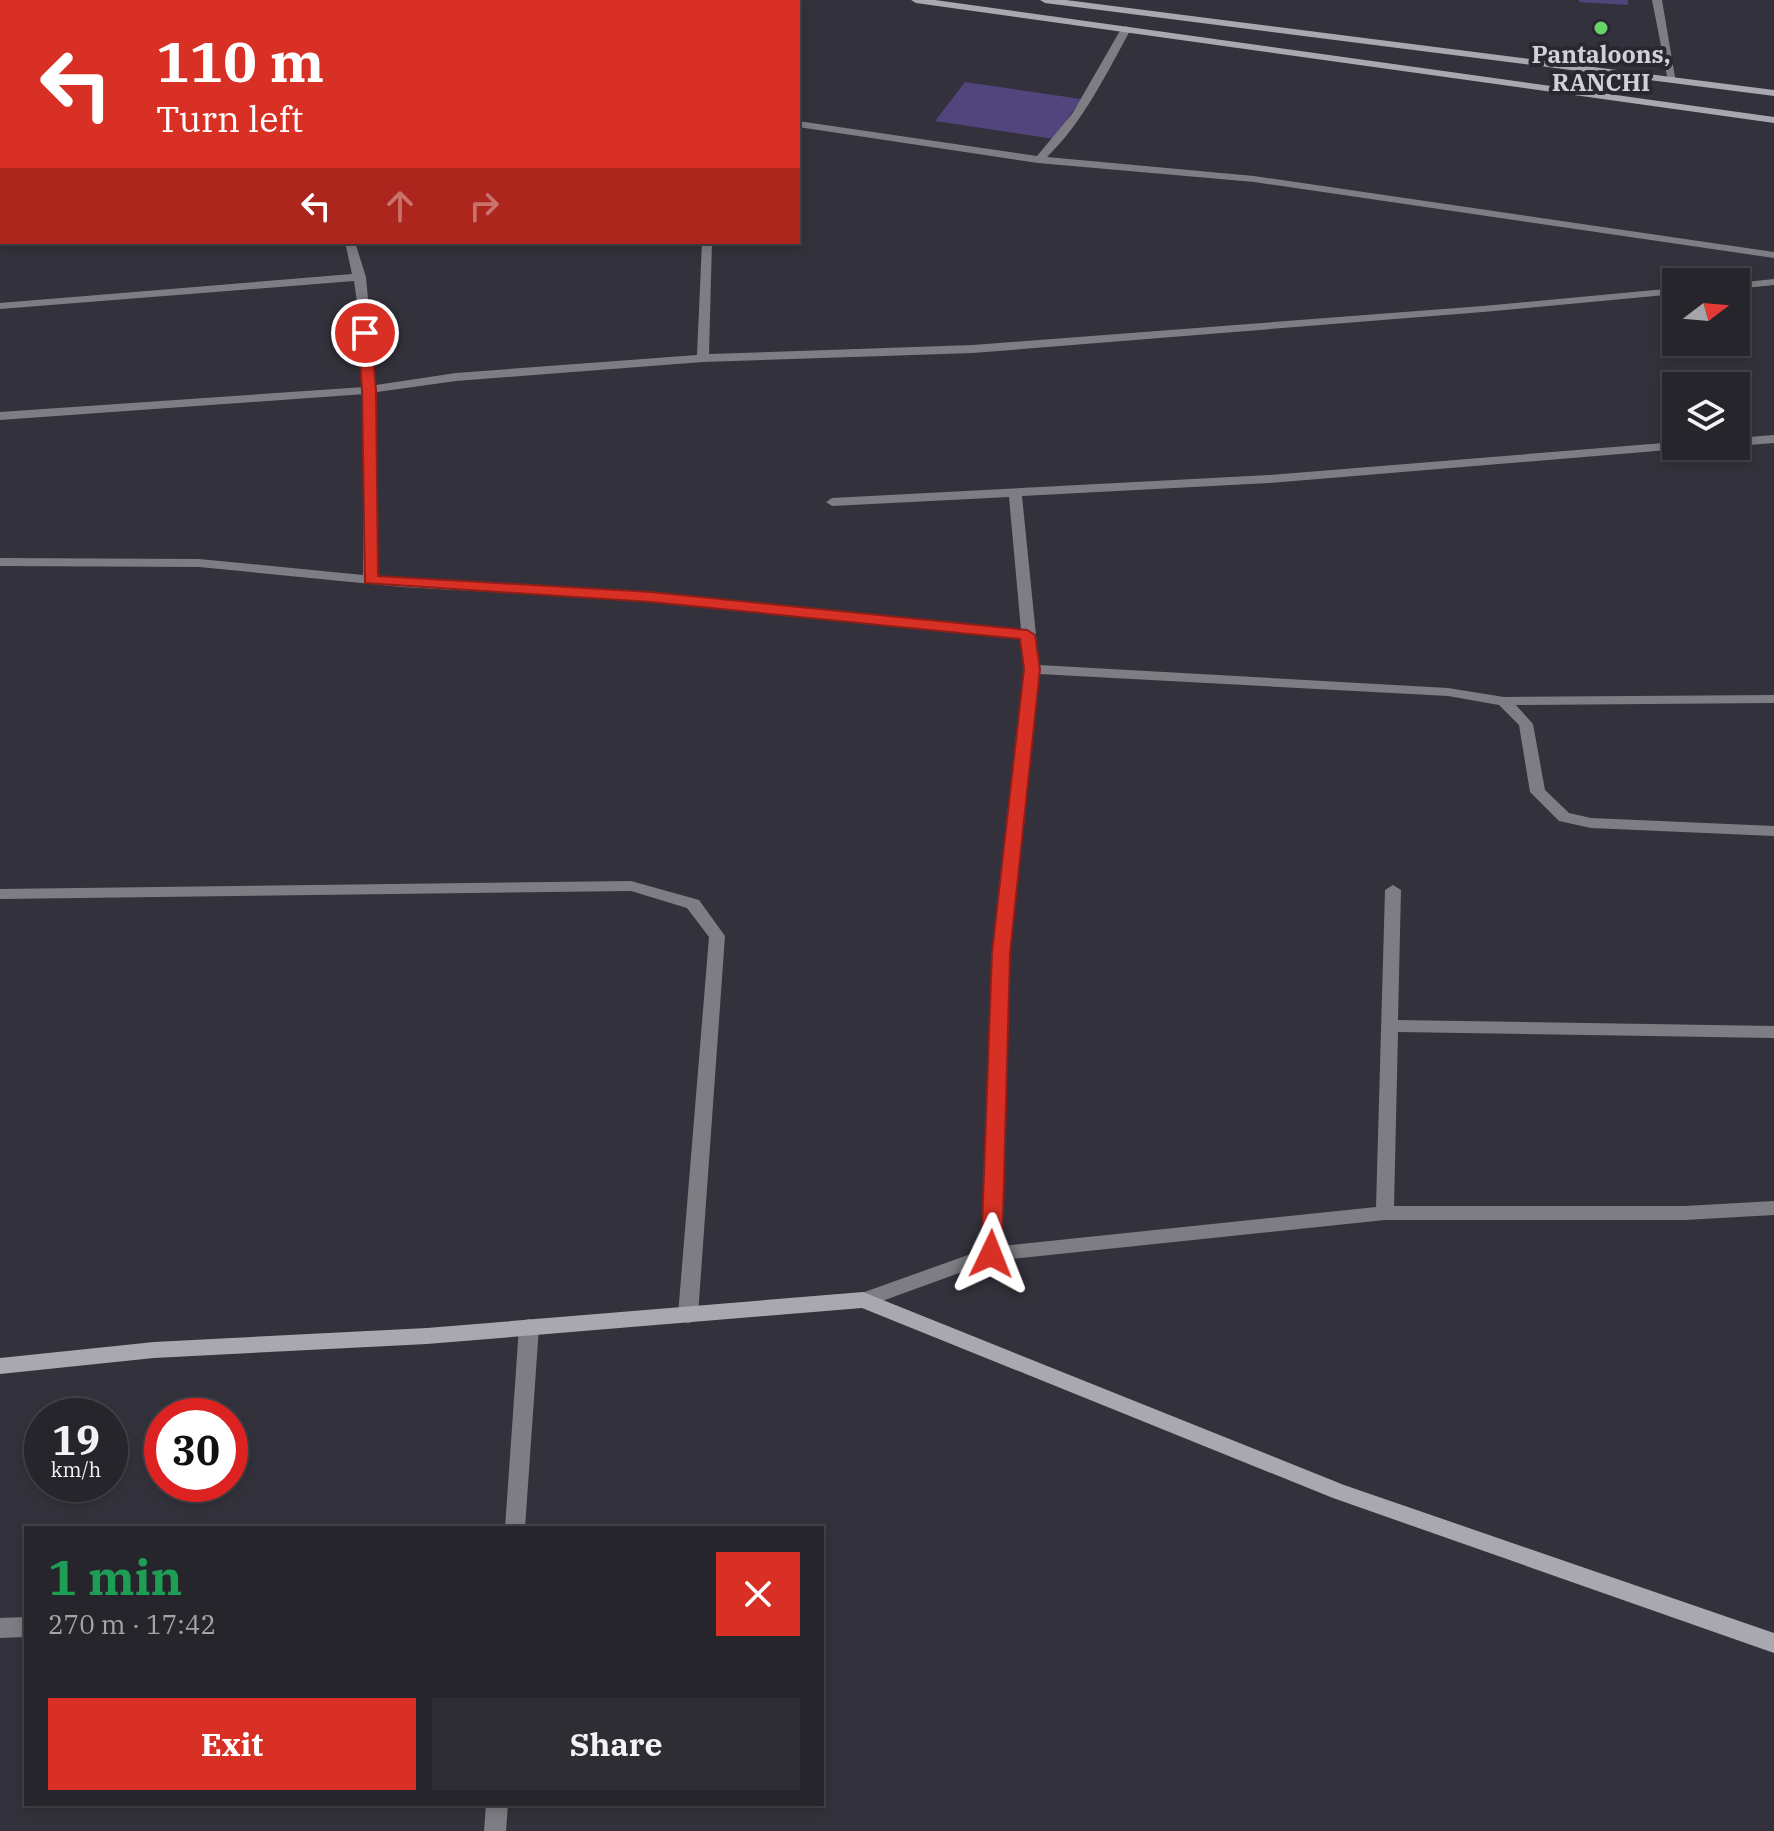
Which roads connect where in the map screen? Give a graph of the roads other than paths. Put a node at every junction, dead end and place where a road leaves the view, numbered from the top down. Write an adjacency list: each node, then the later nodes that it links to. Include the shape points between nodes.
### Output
1 (916, 0): 5 (main road)
2 (1045, 0): 4 (main road)
3 (1657, 0): 6 (street)
4 (1095, 3): 6 (main road)
5 (1126, 29): 8 (main road); 10 (street, via 1089,94)
6 (1673, 81): 7 (main road)
7 (1774, 93)
8 (1774, 120)
9 (800, 124): 10 (street)
10 (1038, 160): 13 (street, via 1254,179)
11 (351, 244): 14 (street)
12 (707, 244): 19 (street)
13 (1774, 255)
14 (360, 277): 18 (street); 20 (street)
15 (1774, 282): 16 (street)
16 (1750, 285)
17 (1662, 292): 19 (street, via 973,349)
18 (0, 306)
19 (703, 358): 20 (street, via 456,377)
20 (369, 390): 21 (street); 28 (street)
21 (0, 416)
22 (1774, 439): 23 (street)
23 (1750, 441)
24 (1662, 447): 25 (street, via 1269,479)
25 (1015, 492): 26 (street); 29 (street)
26 (832, 502)
27 (0, 562): 28 (street, via 199,563)
28 (370, 580): 29 (street, via 651,597)
29 (1027, 635): 30 (street)
30 (1032, 669): 32 (street, via 1448,692); 40 (street, via 1001,953)
31 (1774, 699): 32 (street)
32 (1504, 701): 33 (street, via 1526,724 1538,792 1564,817 1591,823)
33 (1774, 831)
34 (1393, 890): 36 (street)
35 (0, 894): 42 (street, via 631,886 693,904 717,936)
36 (1391, 1026): 37 (street); 39 (street)
37 (1774, 1032)
38 (1774, 1208): 39 (street)
39 (1385, 1213): 40 (street)
40 (991, 1254): 41 (street)
41 (863, 1300): 42 (main road); 48 (main road, via 1340,1492)
42 (688, 1315): 43 (main road)
43 (529, 1327): 44 (main road, via 154,1350); 45 (street)
44 (0, 1366)
45 (515, 1526)
46 (24, 1627): 47 (street)
47 (0, 1628)
48 (1774, 1643)
49 (497, 1806): 50 (street)
50 (495, 1831)

